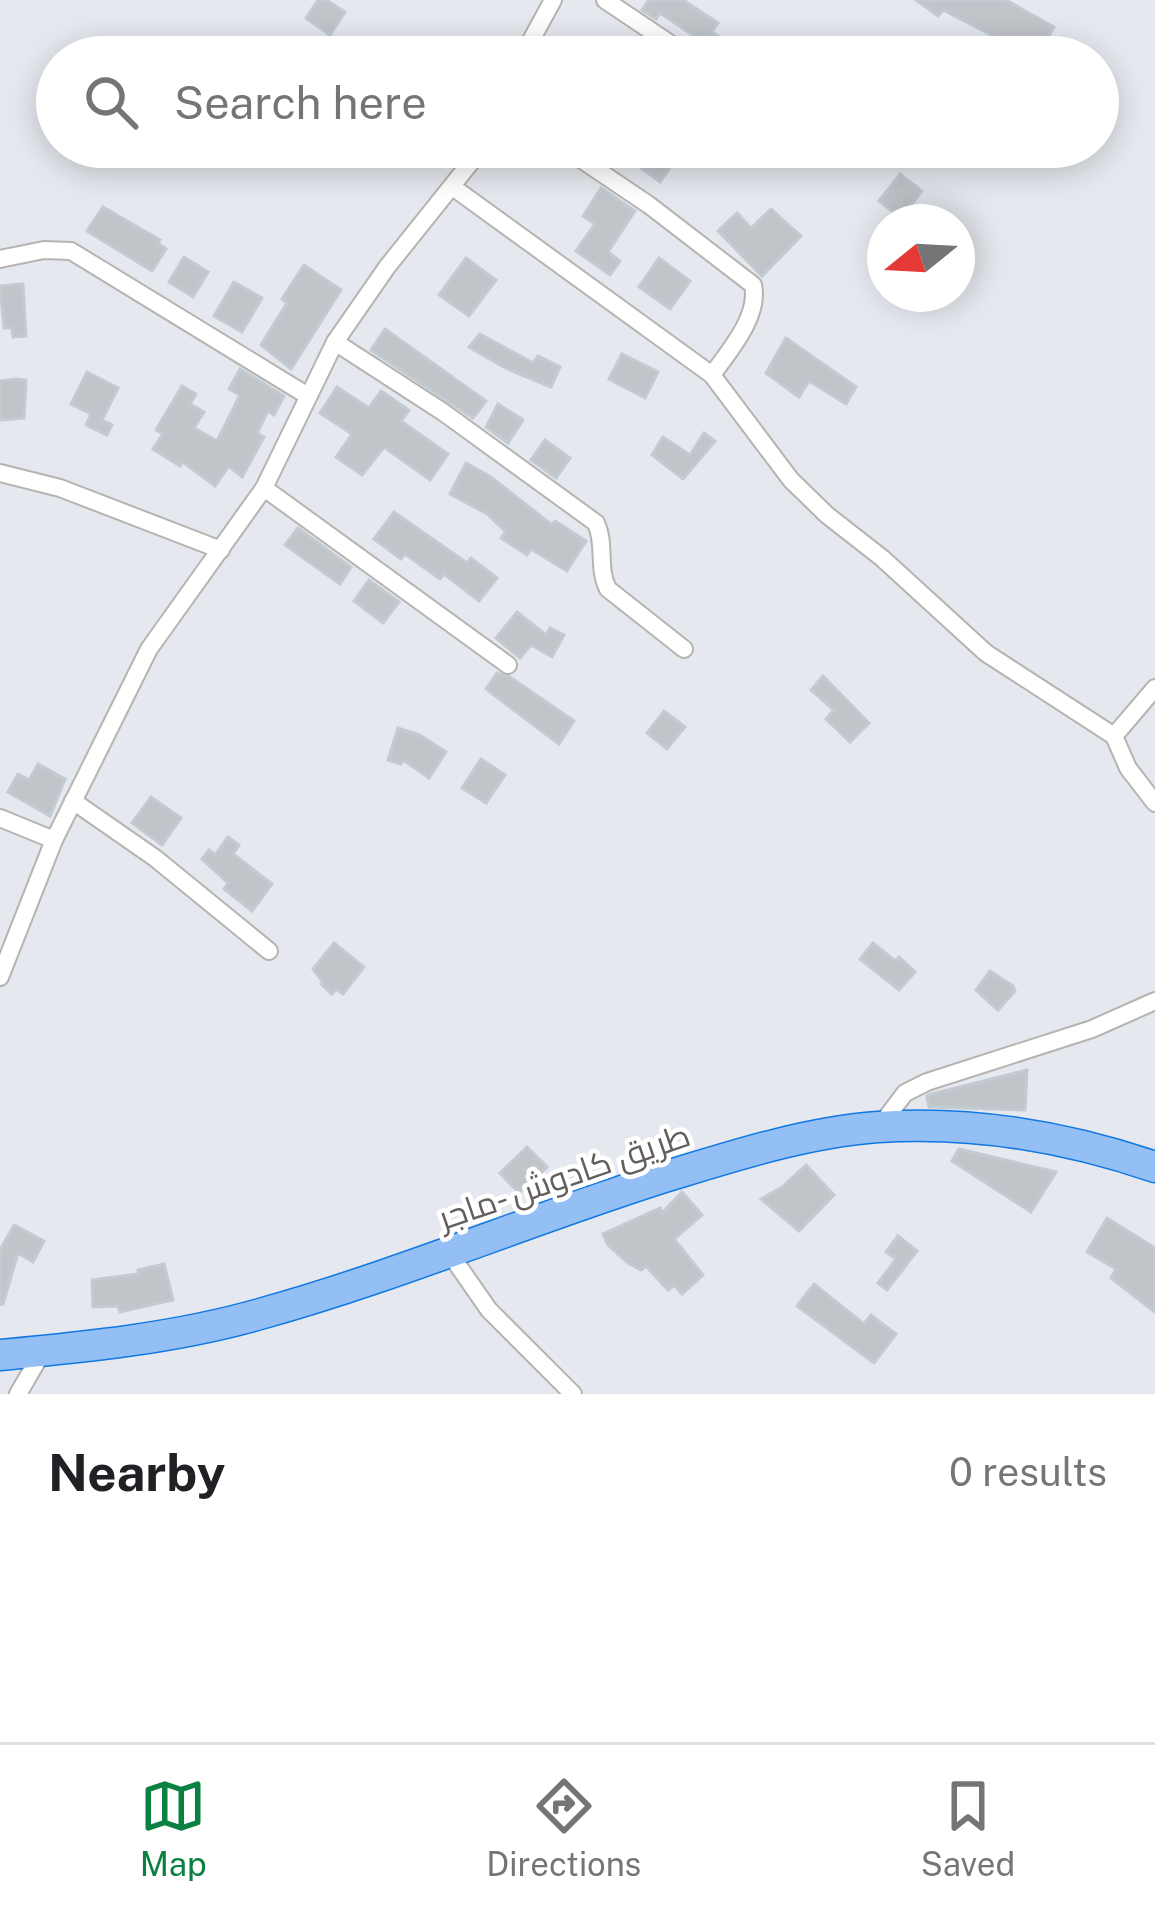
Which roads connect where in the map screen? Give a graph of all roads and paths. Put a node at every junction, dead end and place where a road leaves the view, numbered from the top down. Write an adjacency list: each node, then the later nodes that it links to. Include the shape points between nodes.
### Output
1 (553, 0): 3 (street)
2 (605, 0): 4 (street)
3 (533, 36)
4 (659, 36)
5 (468, 168): 7 (street)
6 (594, 168): 10 (street, via 753,285 739,338)
7 (454, 188): 9 (street); 10 (street)
8 (0, 259): 11 (street, via 71,251)
9 (335, 342): 11 (street); 15 (street, via 596,523 608,589)
10 (712, 375): 18 (street, via 827,515 986,652)
11 (308, 396): 13 (street)
12 (0, 473): 14 (street)
13 (264, 488): 14 (street); 16 (street)
14 (221, 550): 19 (street, via 149,649)
15 (684, 649)
16 (508, 665)
17 (1155, 688): 18 (street)
18 (1114, 736): 20 (street)
19 (73, 802): 22 (street); 23 (street)
20 (1155, 803)
21 (0, 818): 22 (street)
22 (53, 840): 24 (street)
23 (269, 951)
24 (0, 977)
25 (1155, 1001): 26 (street, via 926,1082 904,1093)
26 (880, 1127): 27 (highway, طريق كادوش -ماجر, via 1003,1131); 28 (highway, طريق كادوش -ماجر, via 732,1156)
27 (1155, 1167)
28 (450, 1254): 29 (highway, طريق كادوش -ماجر, via 257,1315); 32 (street, via 489,1310)
29 (44, 1351): 30 (highway, طريق كادوش -ماجر); 31 (street)
30 (0, 1355)
31 (18, 1394)
32 (573, 1394)

